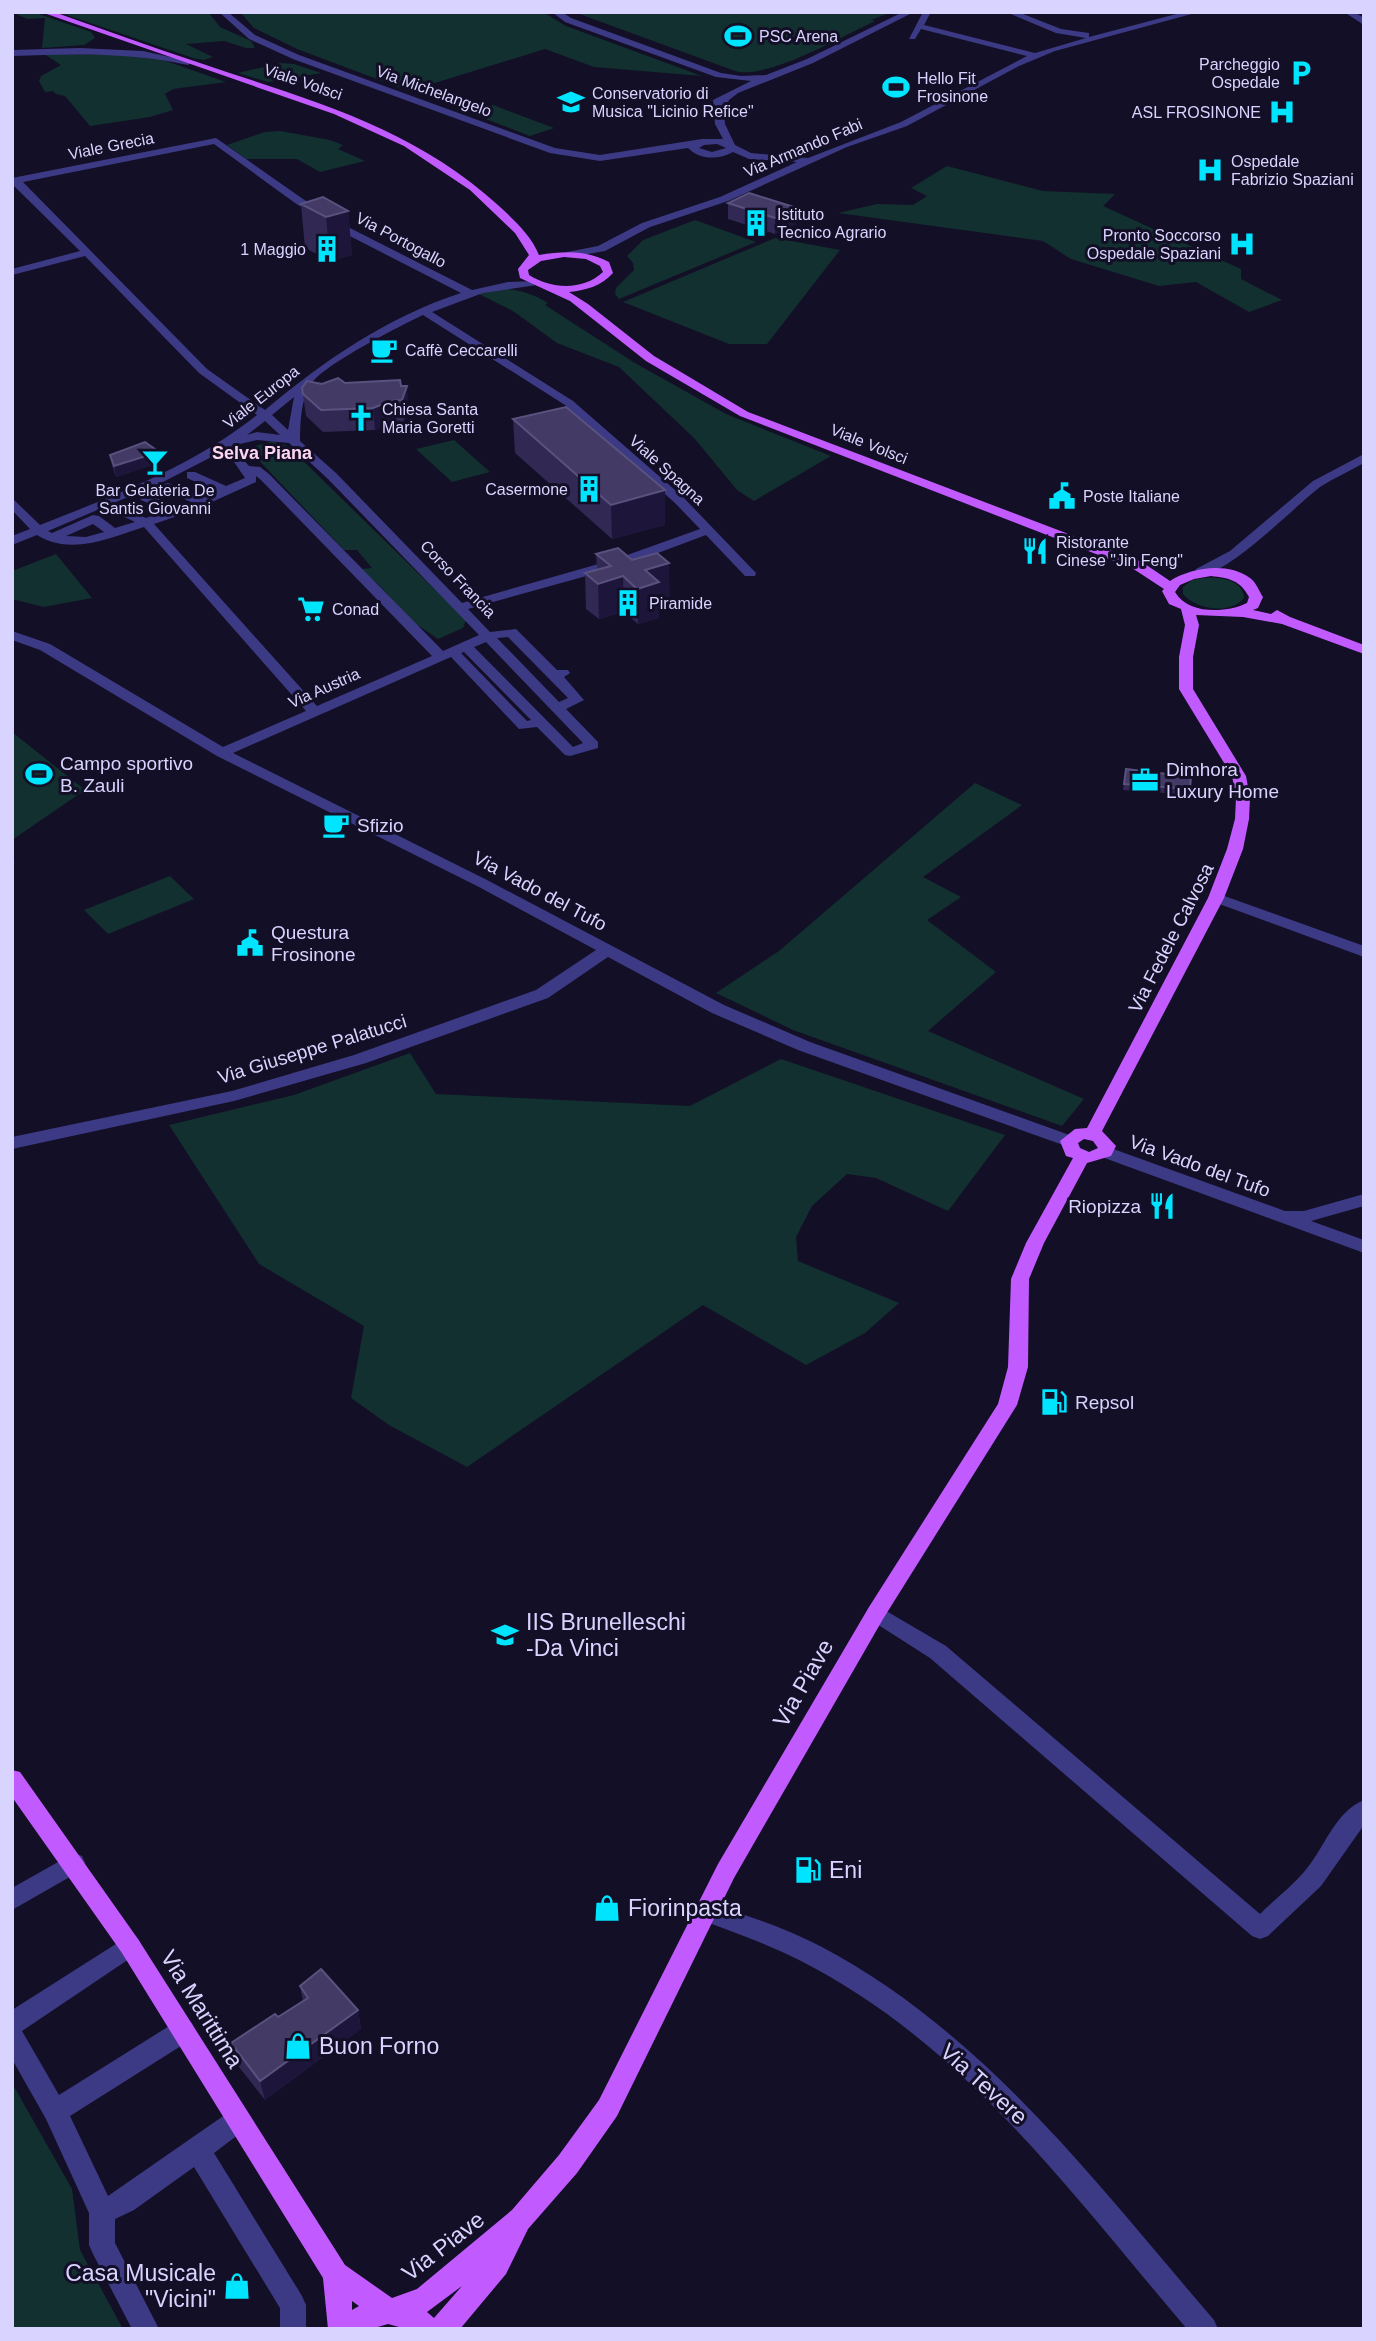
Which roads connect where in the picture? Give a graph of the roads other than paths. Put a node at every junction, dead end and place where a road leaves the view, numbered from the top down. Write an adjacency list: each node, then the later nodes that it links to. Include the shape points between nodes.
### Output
1 (45, 12): 13 (main road, Viale Volsci)
2 (223, 12): 31 (street, Via Michelangelo, via 252,37 296,57 553,151 586,158)
3 (556, 12): 24 (street)
4 (910, 12): 25 (street)
5 (927, 12): 12 (street)
6 (994, 12): 14 (street)
7 (1010, 12): 14 (street)
8 (1169, 12): 10 (street)
9 (1348, 12): 11 (street)
10 (1191, 14): 15 (street, Via Armando Fabi)
11 (1364, 22)
12 (918, 26): 16 (street); 22 (street)
13 (95, 29): 17 (main road, Viale Volsci); 19 (street, via 103,37)
14 (1054, 33): 15 (street); 18 (street); 20 (street)
15 (1107, 34): 18 (street, Via Armando Fabi)
16 (912, 37)
17 (122, 39): 19 (street); 23 (main road, Viale Volsci)
18 (1072, 43): 20 (street, Via Armando Fabi)
19 (97, 47): 21 (street); 23 (street)
20 (1052, 50): 22 (street, Via Armando Fabi)
21 (12, 54)
22 (1036, 56): 34 (street, Via Armando Fabi, via 904,124)
23 (188, 62): 39 (main road, Viale Volsci, via 340,113 405,141 481,192)
24 (694, 66): 25 (street, via 736,79); 26 (street, via 712,76)
25 (766, 78): 27 (street)
26 (717, 85): 27 (street); 28 (street)
27 (739, 89): 28 (street, via 725,99)
28 (720, 111): 29 (street)
29 (720, 124): 31 (street, via 714,136); 32 (street)
30 (216, 141): 37 (street, Viale Grecia); 51 (street, Via Portogallo, via 346,230)
31 (699, 146): 32 (street); 33 (street)
32 (730, 146): 33 (street, via 727,152); 35 (street)
33 (712, 155): 35 (street)
34 (812, 160): 35 (street); 36 (street, Via Armando Fabi)
35 (759, 161): 36 (street); 38 (street, via 772,171)
36 (794, 168): 38 (street, Via Armando Fabi)
37 (14, 180): 41 (street)
38 (766, 181): 40 (street, Via Armando Fabi, via 646,225)
39 (523, 235): 42 (main road, Viale Volsci); 45 (main road, via 534,256)
40 (628, 236): 43 (street, Via Armando Fabi, via 595,251); 44 (street, via 610,256)
41 (86, 253): 46 (street); 55 (street, via 203,371)
42 (556, 254): 43 (main road, Viale Volsci); 45 (main road, Viale Volsci, via 538,258)
43 (571, 254): 44 (main road, Viale Volsci, via 596,258)
44 (608, 268): 48 (main road, via 604,277)
45 (524, 269): 47 (main road); 50 (street)
46 (12, 272)
47 (533, 283): 49 (main road); 50 (street)
48 (589, 285): 49 (main road); 52 (main road)
49 (549, 287): 52 (main road)
50 (486, 288): 51 (street, Viale Europa)
51 (469, 293): 53 (street, Viale Europa)
52 (584, 305): 76 (main road, Viale Volsci, via 687,383 744,414)
53 (425, 312): 54 (street, Viale Europa, via 364,341); 71 (street, Viale Spagna, via 569,403)
54 (309, 379): 55 (street, Viale Europa); 56 (street, via 295,412)
55 (266, 416): 56 (street, Corso Francia); 57 (street, Viale Europa)
56 (295, 440): 57 (street, via 257,436); 82 (street, Corso Francia)
57 (229, 447): 59 (street); 60 (street); 70 (street, Viale Europa)
58 (1364, 458): 75 (street, via 1315,486)
59 (246, 470): 62 (street, via 252,480); 91 (street, via 265,477)
60 (191, 475): 61 (street); 62 (street)
61 (168, 487): 63 (street); 65 (street)
62 (227, 491): 65 (street)
63 (145, 497): 66 (street); 67 (street)
64 (12, 502): 70 (street)
65 (201, 502): 67 (street)
66 (118, 509): 68 (street); 69 (street)
67 (177, 512): 69 (street)
68 (93, 519): 72 (street); 73 (street)
69 (147, 523): 72 (street); 93 (street)
70 (38, 530): 73 (street); 74 (street, Viale Europa)
71 (708, 530): 77 (street); 82 (street, Viale Spagna, via 621,562)
72 (114, 533): 73 (street, via 87,541)
73 (51, 538)
74 (12, 541)
75 (1234, 554): 78 (street); 79 (street, via 1234,569)
76 (1137, 565): 78 (main road, Viale Volsci); 80 (main road, Viale Volsci)
77 (750, 573)
78 (1195, 573): 79 (main road, Viale Volsci, via 1222,573); 80 (main road, via 1176,580)
79 (1240, 579): 81 (main road, via 1254,589)
80 (1170, 588): 83 (main road, Viale Volsci, via 1174,600)
81 (1256, 597): 84 (main road, via 1248,608); 85 (main road)
82 (461, 607): 87 (street, Corso Francia)
83 (1187, 608): 84 (main road); 88 (main road, Via Fedele Calvosa)
84 (1232, 614): 85 (main road); 88 (main road, via 1205,625)
85 (1285, 620): 90 (main road)
86 (12, 635): 95 (street, Via Vado del Tufo, via 45,647)
87 (488, 636): 89 (street, Via Austria); 92 (street, Corso Francia); 92 (street, via 511,632 559,675 577,700)
88 (1191, 639): 96 (main road, Via Fedele Calvosa, via 1186,689 1229,756 1243,798 1236,849)
89 (466, 645): 91 (street, Via Austria); 94 (street)
90 (1364, 650)
91 (446, 653): 93 (street, Via Austria); 94 (street, via 524,726)
92 (557, 707): 94 (street, Corso Francia, via 593,745 570,752)
93 (314, 711): 95 (street, Via Austria)
94 (540, 722)
95 (222, 753): 97 (street, Via Vado del Tufo)
96 (1216, 898): 98 (street); 99 (main road, Via Fedele Calvosa)
97 (607, 950): 100 (street, Via Giuseppe Palatucci, via 542,994 360,1059 234,1096); 101 (street, Via Vado del Tufo, via 718,1009 804,1046)
98 (1364, 952)
99 (1092, 1134): 101 (main road, via 1081,1133); 102 (main road, via 1105,1142)
100 (12, 1143)
101 (1076, 1149): 102 (main road, via 1095,1158); 106 (main road, Via Piave, via 1020,1279 1018,1367 1007,1405)
102 (1105, 1152): 104 (street, Via Vado del Tufo)
103 (1364, 1200): 104 (street, Via Vado del Tufo)
104 (1280, 1218): 105 (street, Via Vado del Tufo)
105 (1364, 1247)
106 (876, 1613): 108 (street, via 938,1652 1260,1929 1313,1880); 111 (main road, Via Piave)
107 (14, 1783): 109 (main road, Via Marittima)
108 (1364, 1810)
109 (74, 1863): 110 (street); 112 (main road, Via Marittima)
110 (12, 1900)
111 (706, 1912): 120 (main road, Via Piave, via 608,2108); 129 (street, Via Tevere, via 772,1936 824,1962 874,1993 976,2072 1055,2151)
112 (130, 1946): 113 (street); 114 (main road, Via Marittima)
113 (12, 2024)
114 (183, 2031): 116 (street); 117 (main road, Via Marittima)
115 (12, 2036): 116 (street)
116 (55, 2111): 119 (street)
117 (238, 2120): 118 (street); 121 (main road, Via Marittima)
118 (198, 2150): 119 (street); 124 (street, via 293,2305)
119 (102, 2212): 123 (street, via 102,2245)
120 (521, 2219): 122 (main road, Via Piave, via 425,2300); 128 (main road, Via Piave, via 497,2265)
121 (336, 2274): 122 (main road, Via Marittima); 125 (main road, Via Marittima)
122 (391, 2310): 126 (main road, Via Piave, via 373,2312); 127 (main road, Via Marittima, via 417,2319)
123 (146, 2329)
124 (293, 2329)
125 (341, 2329)
126 (350, 2329)
127 (426, 2329)
128 (442, 2329)
129 (1205, 2329)

